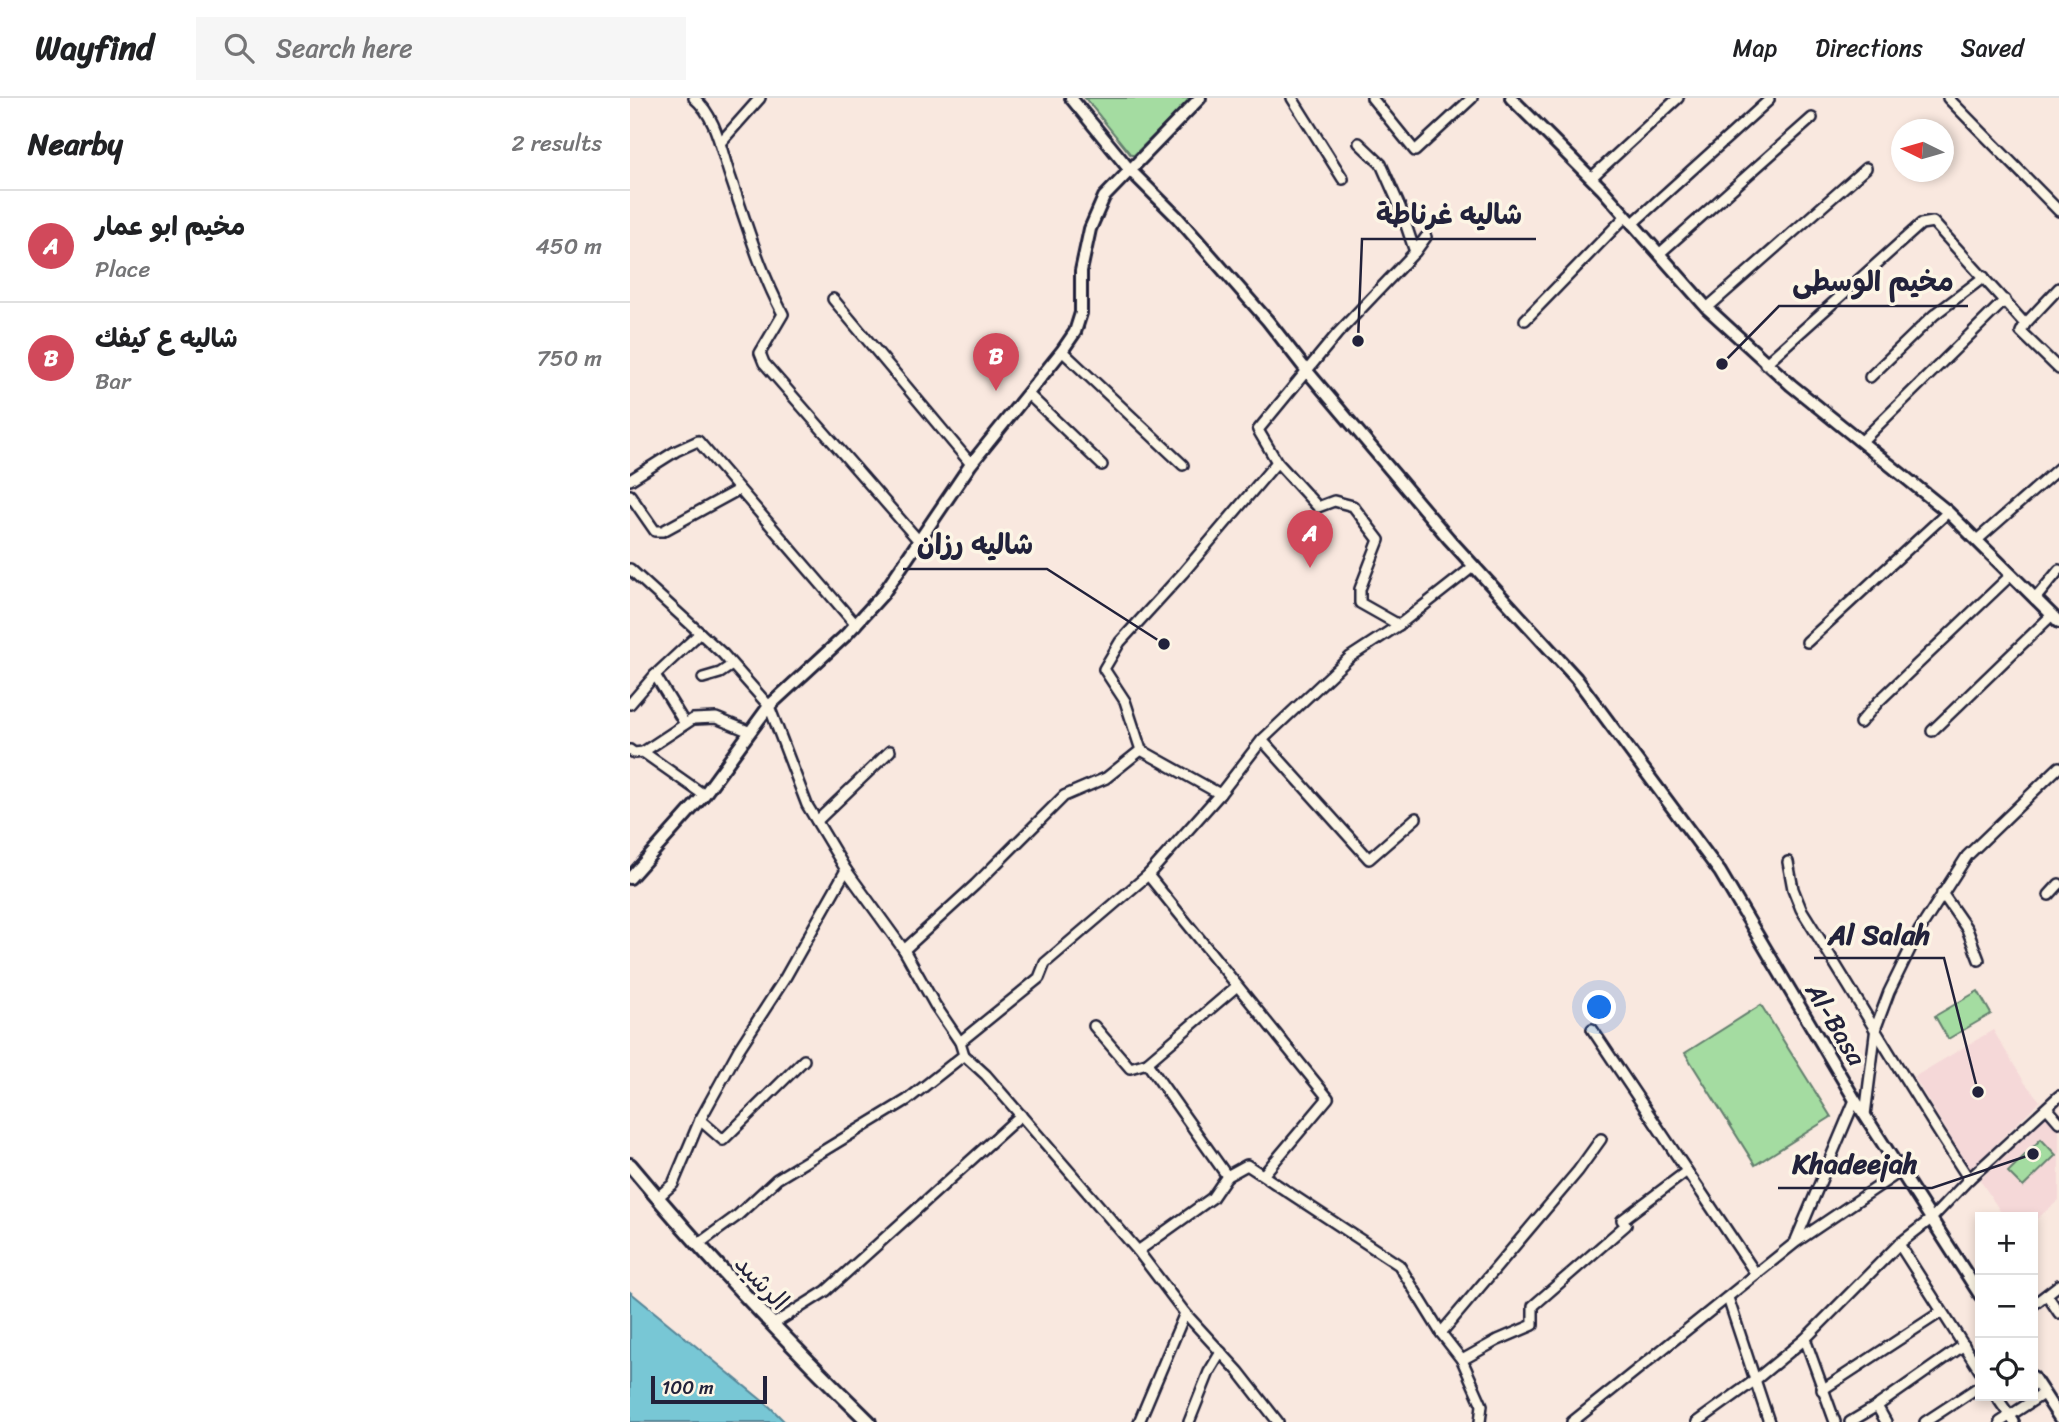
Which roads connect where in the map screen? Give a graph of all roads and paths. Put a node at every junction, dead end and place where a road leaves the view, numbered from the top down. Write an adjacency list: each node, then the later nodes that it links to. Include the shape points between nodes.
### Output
1 (694, 98): 12 (street)
2 (760, 98): 14 (street)
3 (1071, 98): 17 (street, Al-Basa)
4 (1200, 98): 17 (street)
5 (1292, 98): 19 (street)
6 (1372, 98): 7 (street, via 1415,151)
7 (1472, 98)
8 (1511, 98): 18 (street)
9 (1678, 98): 18 (street)
10 (1948, 98): 20 (street)
11 (1769, 100): 21 (street)
12 (707, 102): 14 (street)
13 (1812, 118): 24 (street)
14 (720, 143): 49 (street, via 764,274 783,314 760,353 764,363)
15 (1359, 143): 23 (street, via 1381,164)
16 (1866, 168): 29 (street)
17 (1129, 169): 32 (street, via 1104,197 1090,229 1081,271 1081,313); 35 (street, Al-Basa, via 1177,217)
18 (1591, 178): 21 (street)
19 (1343, 179)
20 (2059, 211)
21 (1629, 220): 24 (street); 30 (street)
22 (1426, 237): 23 (street)
23 (1415, 252): 35 (street)
24 (1659, 254): 29 (street)
25 (1984, 276): 28 (street); 33 (street, via 1933,222 1921,224); 36 (street)
26 (2059, 288): 31 (street)
27 (833, 299): 40 (street)
28 (2005, 300): 31 (street); 38 (street)
29 (1707, 308): 33 (street)
30 (1525, 320)
31 (2025, 324): 34 (street, via 2021,332)
32 (1062, 351): 37 (street); 42 (street)
33 (1765, 364): 38 (street)
34 (2059, 369)
35 (1307, 371): 39 (street, via 1258,430); 50 (street, Al-Basa)
36 (1870, 377)
37 (1028, 394): 40 (street); 41 (street)
38 (1862, 441): 47 (street)
39 (1278, 462): 57 (street, via 1318,508 1334,501 1353,506 1379,540 1360,589 1360,603); 71 (street, via 1120,642 1104,669 1125,701)
40 (971, 464): 49 (street)
41 (1102, 464)
42 (1182, 465)
43 (2059, 468): 48 (street)
44 (630, 480): 45 (street, via 698,441)
45 (738, 490): 46 (street, via 663,531 655,531); 56 (street)
46 (630, 495)
47 (1948, 512): 48 (street); 59 (street)
48 (1977, 540): 53 (street)
49 (919, 541): 56 (street)
50 (1474, 566): 57 (street); 97 (street, Al-Basa, via 1576,678 1720,872)
51 (630, 569): 58 (street)
52 (2059, 570): 54 (street)
53 (2010, 576): 54 (street); 66 (street)
54 (2035, 599): 55 (street)
55 (2056, 619): 68 (street)
56 (856, 625): 64 (street)
57 (1399, 625): 69 (street, via 1350,657)
58 (700, 633): 60 (street); 61 (street)
59 (1807, 642)
60 (732, 665): 62 (street); 64 (street)
61 (655, 674): 63 (street); 65 (street)
62 (703, 678)
63 (630, 704)
64 (769, 706): 67 (street); 78 (street)
65 (685, 723): 67 (street, via 716,718); 73 (street)
66 (1860, 723)
67 (748, 731): 76 (street)
68 (1932, 731)
69 (1262, 740): 75 (street); 77 (street, via 1369,859)
70 (630, 750): 73 (street)
71 (1141, 750): 75 (street); 86 (street, via 1107,778 1064,796)
72 (890, 751): 78 (street)
73 (643, 752): 76 (street)
74 (2059, 767): 84 (street, via 1967,856)
75 (1220, 794): 81 (street)
76 (704, 795): 82 (street)
77 (1416, 818)
78 (817, 821): 80 (street)
79 (1788, 862): 90 (street, via 1801,909)
80 (846, 870): 86 (street); 101 (street)
81 (1147, 875): 88 (street); 92 (street, via 1045,963 1038,978)
82 (630, 878)
83 (2059, 884): 85 (street)
84 (1942, 893): 87 (street, via 1967,929); 90 (street, via 1919,931)
85 (2049, 895)
86 (904, 950): 92 (street)
87 (1979, 960)
88 (1237, 986): 95 (street); 107 (street, via 1328,1098)
89 (1094, 1026): 95 (street, via 1130,1068)
90 (1876, 1027): 100 (street); 109 (street, via 1915,1097)
91 (1592, 1029): 105 (street)
92 (960, 1042): 93 (street)
93 (964, 1055): 99 (street); 114 (street, via 907,1100 777,1179)
94 (804, 1060): 101 (street, via 723,1140)
95 (1147, 1063): 108 (street)
96 (2059, 1096): 98 (street)
97 (1855, 1100): 100 (street, Al-Basa); 112 (street)
98 (2047, 1108): 102 (street); 109 (street)
99 (1021, 1115): 115 (street); 125 (street, via 826,1291)
100 (1866, 1115): 106 (street, Al-Basa)
101 (700, 1120): 110 (street, via 673,1184)
102 (2059, 1122)
103 (1601, 1139): 126 (street)
104 (630, 1165): 110 (main road, الرشيد)
105 (1687, 1171): 116 (street); 130 (street, via 1622,1220 1626,1225 1534,1306 1533,1325)
106 (1901, 1171): 111 (street, Al-Basa); 112 (street)
107 (1264, 1174): 108 (street, via 1247,1165); 126 (street, via 1399,1265)
108 (1227, 1176): 115 (street, via 1212,1198)
109 (1969, 1178): 111 (street)
110 (657, 1198): 114 (main road, الرشيد)
111 (1931, 1219): 113 (street); 118 (street, Al-Basa)
112 (1796, 1241): 116 (street)
113 (1899, 1244): 122 (street); 127 (street)
114 (697, 1245): 125 (main road, الرشيد)
115 (1138, 1251): 123 (street)
116 (1756, 1274): 120 (street)
117 (2059, 1285): 119 (street)
118 (1975, 1288)
119 (2047, 1295): 121 (street); 124 (street)
120 (1728, 1298): 132 (street); 146 (street)
121 (2038, 1301)
122 (1941, 1312): 128 (street); 135 (street)
123 (1185, 1313): 129 (street); 142 (street)
124 (2059, 1313)
125 (772, 1325): 141 (main road, الرشيد)
126 (1441, 1333): 130 (street)
127 (1805, 1339): 132 (street); 135 (street)
128 (1964, 1345): 131 (street); 138 (street)
129 (1221, 1352): 143 (street); 144 (street)
130 (1462, 1360): 145 (street, via 1482,1405)
131 (1975, 1363)
132 (1754, 1381): 147 (street); 148 (street)
133 (2038, 1386): 136 (street)
134 (1975, 1389): 152 (street)
135 (1822, 1390): 149 (street)
136 (2043, 1394): 139 (street); 140 (street)
137 (1999, 1401): 140 (street)
138 (1877, 1406): 150 (street); 151 (street)
139 (2059, 1417)
140 (2012, 1419): 153 (street)
141 (869, 1422)
142 (1139, 1422)
143 (1189, 1422)
144 (1278, 1422)
145 (1480, 1422)
146 (1572, 1422)
147 (1697, 1422)
148 (1769, 1422)
149 (1835, 1422)
150 (1850, 1422)
151 (1886, 1422)
152 (1925, 1422)
153 (2000, 1422)

